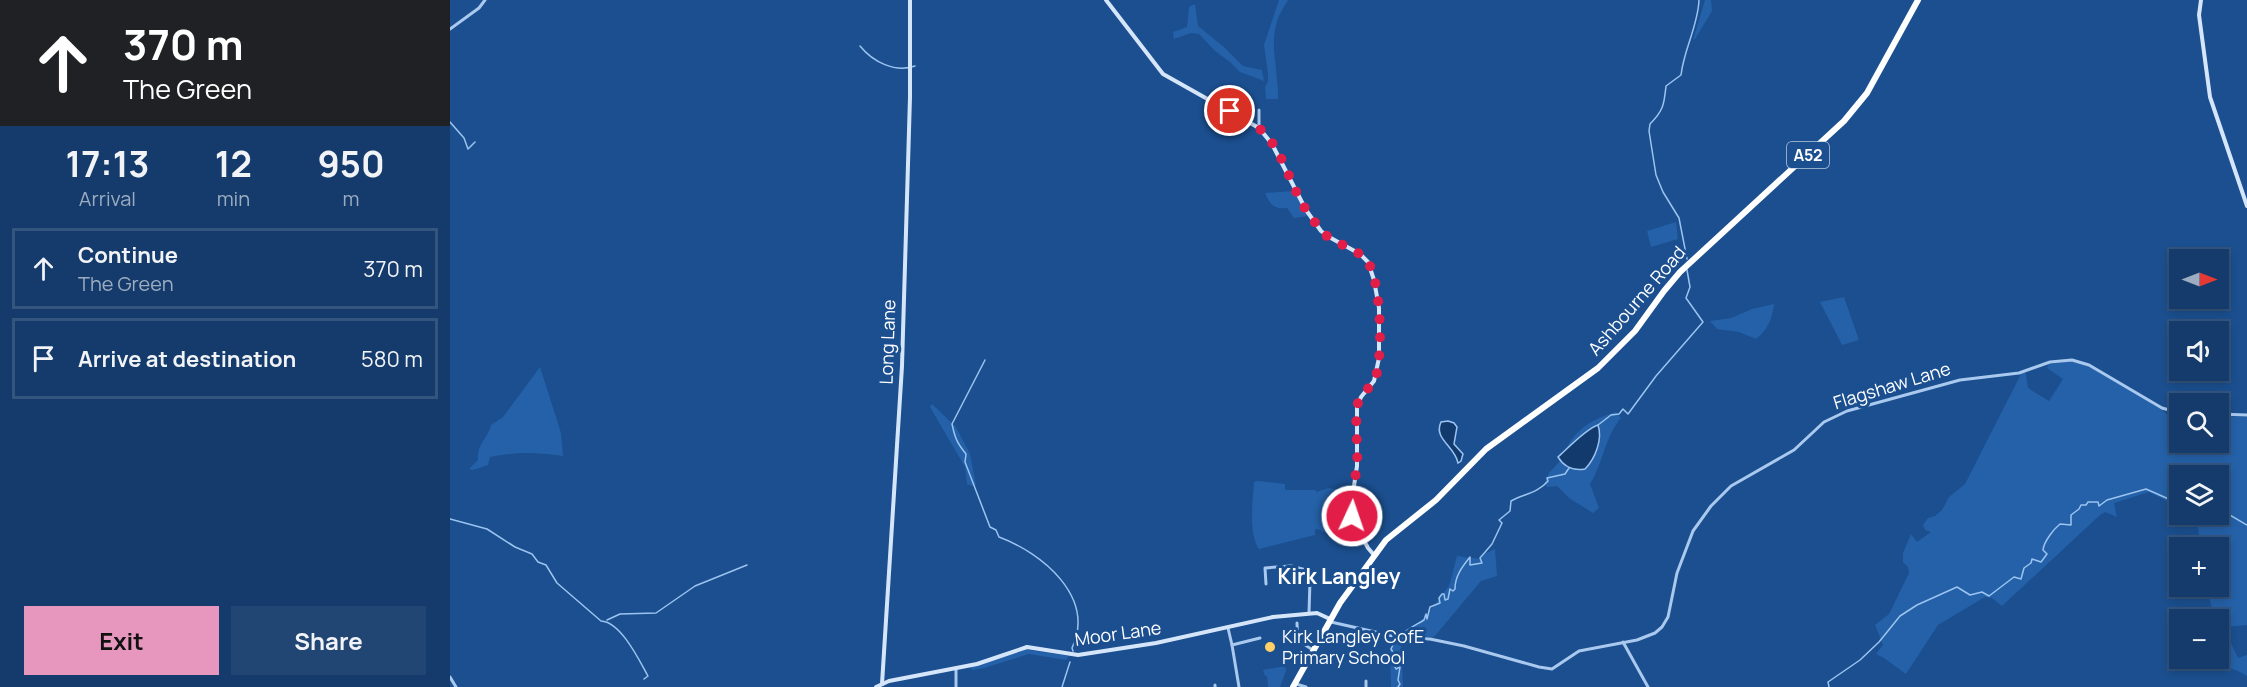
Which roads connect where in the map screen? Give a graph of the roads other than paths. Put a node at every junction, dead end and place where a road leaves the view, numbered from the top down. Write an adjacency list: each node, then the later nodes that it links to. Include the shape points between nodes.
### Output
1 (485, 0): 6 (street)
2 (910, 0): 30 (street, Long Lane, via 902,366)
3 (1106, 0): 8 (street, via 1163,74)
4 (1918, 0): 17 (highway, Ashbourne Road / A52, via 1867,93 1844,121 1680,272 1635,331 1598,368 1486,449)
5 (2201, 0): 9 (street, via 2199,15 2210,97)
6 (450, 29)
7 (1259, 110): 8 (street)
8 (1259, 128): 15 (street, via 1272,144 1306,210 1329,237 1368,262 1374,280 1380,339 1376,375 1357,407 1357,466)
9 (2247, 206)
10 (2169, 410): 24 (street, Flagshaw Lane, via 2089,365 2072,360 2050,362 2019,373 1960,380 1847,411 1824,422 1794,450 1723,493 1694,531 1662,627 1648,637)
11 (2229, 414): 12 (street)
12 (2247, 415)
13 (1367, 494): 14 (street)
14 (1363, 503): 15 (street); 16 (street)
15 (1351, 505): 17 (street, via 1355,524)
16 (1368, 506)
17 (1374, 555): 20 (highway, Ashbourne Road / A52)
18 (1266, 584): 19 (street, via 1265,568 1291,566 1306,570 1310,580)
19 (1309, 613): 20 (street, Moor Lane); 22 (street, Moor Lane)
20 (1330, 620): 24 (street, Flagshaw Lane, via 1402,638 1464,646 1552,669 1580,651); 26 (highway, Ashbourne Road / A52)
21 (1297, 622): 26 (street, via 1299,640)
22 (1227, 627): 25 (street); 27 (street, Moor Lane, via 1078,656 1027,647)
23 (1260, 638): 25 (street)
24 (1623, 642): 38 (street)
25 (1232, 645): 35 (street)
26 (1313, 650): 31 (highway, Ashbourne Road / A52)
27 (956, 668): 30 (street, Moor Lane); 34 (street)
28 (450, 677): 32 (street)
29 (1366, 681): 37 (street)
30 (882, 684): 33 (street, Moor Lane)
31 (1294, 685): 36 (street)
32 (456, 687)
33 (876, 687)
34 (956, 687)
35 (1239, 687)
36 (1306, 687)
37 (1366, 687)
38 (1648, 687)

